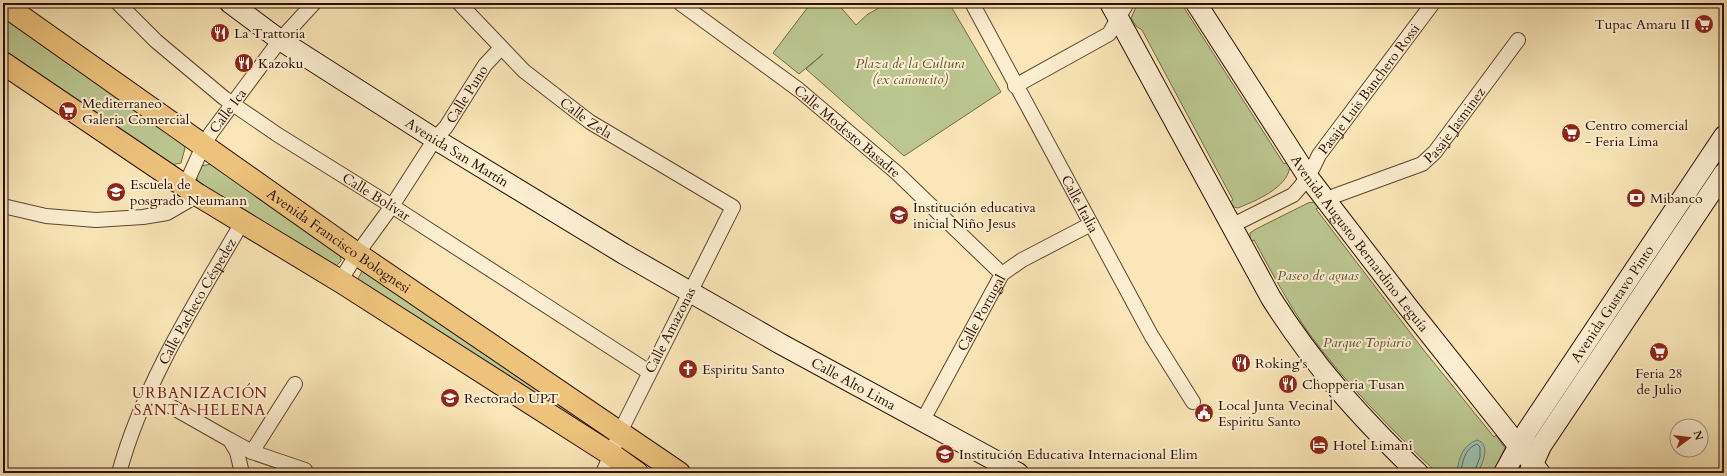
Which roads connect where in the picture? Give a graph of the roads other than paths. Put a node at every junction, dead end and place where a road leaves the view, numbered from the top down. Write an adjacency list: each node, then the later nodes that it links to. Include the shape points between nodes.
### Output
1 (118, 3): 16 (street, Calle Bolívar, via 156,40)
2 (230, 3): 11 (main road, Avenida San Martín)
3 (314, 3): 11 (street, Calle Ica)
4 (458, 3): 13 (street, Calle Zela)
5 (680, 3): 31 (street, Calle Modesto Basadre, via 799,90 897,173)
6 (972, 3): 15 (street, Calle Italia)
7 (1196, 3): 21 (main road, Avenida Augusto Bernardino Leguía)
8 (1433, 3): 21 (street, Pasaje Luis Banchero Rossi, via 1319,156)
9 (3, 4): 19 (main road, Avenida Francisco Bolognesi)
10 (1119, 8): 15 (street, via 1109,34); 29 (main road)
11 (280, 40): 16 (street, Calle Ica); 18 (main road, Avenida San Martín)
12 (1518, 40): 23 (street, Pasaje Jasminez, via 1435,152 1422,164)
13 (501, 48): 18 (street, Calle Puno, via 485,65 446,127); 26 (street, Calle Zela, via 524,71 590,122)
14 (3, 63): 22 (main road)
15 (1016, 86): 28 (street, Calle Italia)
16 (233, 104): 19 (street, Calle Ica); 25 (street, Calle Bolívar)
17 (1724, 136): 41 (main road, Avenida Gustavo Pinto)
18 (435, 139): 25 (street, Calle Puno); 33 (main road, Avenida San Martín)
19 (203, 146): 22 (street, Calle Ica); 30 (main road, Avenida Francisco Bolognesi)
20 (1724, 173): 44 (main road, Avenida Gustavo Pinto, via 1541,446)
21 (1308, 178): 23 (main road, Avenida Augusto Bernardino Leguía); 29 (street, Pasaje Luis Banchero Rossi, via 1293,195)
22 (192, 191): 24 (street, via 167,213 143,218 70,219); 27 (main road)
23 (1326, 200): 41 (main road, Avenida Augusto Bernardino Leguía)
24 (3, 206)
25 (392, 206): 30 (street, Calle Puno); 34 (street, Calle Bolívar)
26 (733, 207): 33 (street, Calle Amazonas)
27 (243, 221): 32 (main road); 36 (street, Calle Pacheco Céspedez, via 181,326)
28 (1091, 224): 31 (street, Calle Portugal, via 1022,260); 37 (street, Calle Italia, via 1151,335)
29 (1231, 226): 51 (main road, via 1297,339 1339,392)
30 (357, 254): 32 (street, Calle Puno); 39 (main road, Avenida Francisco Bolognesi)
31 (1002, 274): 38 (street, Calle Portugal)
32 (340, 281): 43 (main road)
33 (690, 292): 34 (street, Calle Amazonas); 38 (main road, Calle Alto Lima, via 779,344)
34 (649, 372): 39 (street, Calle Amazonas)
35 (296, 384): 42 (street)
36 (149, 394): 40 (street); 45 (street, Calle Pacheco Céspedez)
37 (1193, 402)
38 (923, 420): 50 (main road, Calle Alto Lima)
39 (619, 433): 43 (street, Calle Amazonas); 49 (main road, Avenida Francisco Bolognesi)
40 (230, 440): 42 (street); 46 (street, via 237,452)
41 (1519, 446): 44 (main road, Avenida Augusto Bernardino Leguía); 52 (main road, Avenida Gustavo Pinto)
42 (252, 452): 47 (street, via 305,470)
43 (607, 464): 48 (main road)
44 (1534, 470)
45 (119, 473)
46 (242, 473)
47 (303, 473)
48 (637, 473)
49 (679, 473)
50 (1018, 473)
51 (1418, 473)
52 (1504, 473)

